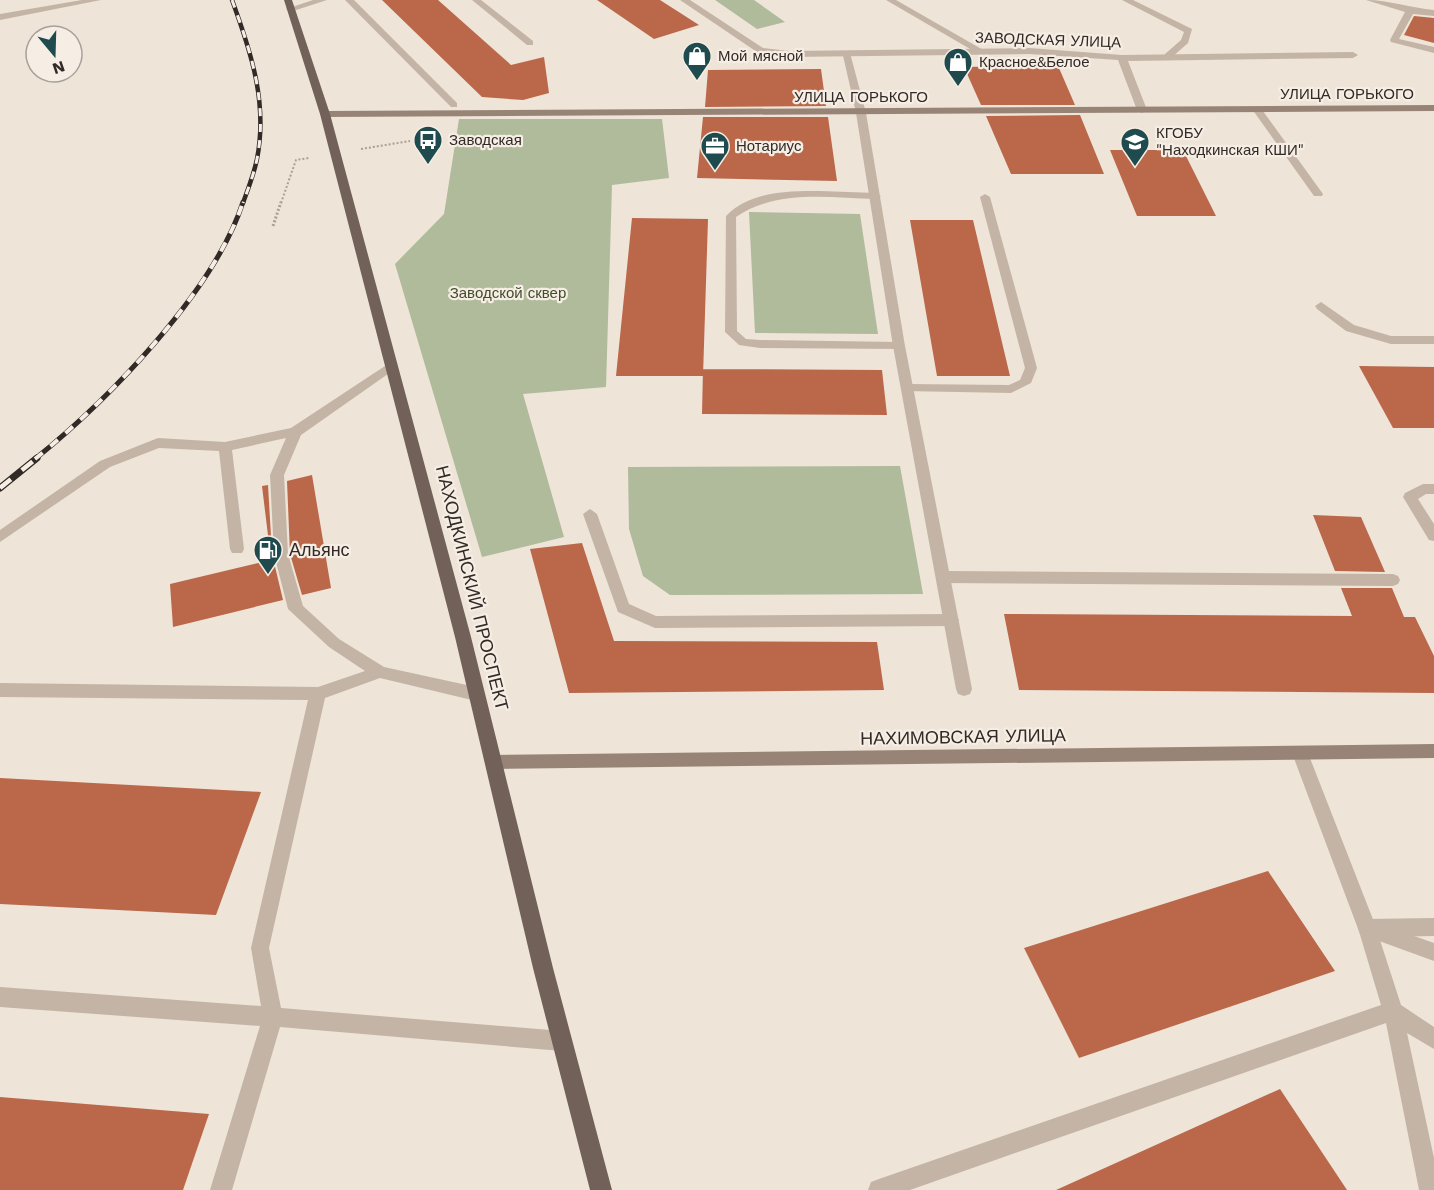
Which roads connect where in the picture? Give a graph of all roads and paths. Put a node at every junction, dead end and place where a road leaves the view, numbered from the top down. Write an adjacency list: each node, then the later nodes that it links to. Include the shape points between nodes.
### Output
1 (97, 0): 12 (street)
2 (323, 0): 9 (street)
3 (349, 0): 20 (street)
4 (476, 0): 13 (street)
5 (684, 0): 16 (street, ЗАВОДСКАЯ УЛИЦА, via 760,50)
6 (890, 0): 15 (street)
7 (1126, 0): 18 (street, via 1189,31 1185,41)
8 (1370, 0): 10 (street)
9 (289, 4): 25 (main road, НАХОДКИНСКИЙ ПРОСПЕКТ)
10 (1410, 11): 11 (street); 14 (street, via 1394,40)
11 (1434, 14)
12 (0, 17)
13 (530, 43)
14 (1434, 50)
15 (980, 51): 16 (street, ЗАВОДСКАЯ УЛИЦА); 19 (street, ЗАВОДСКАЯ УЛИЦА)
16 (845, 53): 24 (street)
17 (1353, 55): 18 (street, ЗАВОДСКАЯ УЛИЦА)
18 (1168, 56): 19 (street, ЗАВОДСКАЯ УЛИЦА)
19 (1122, 58): 22 (street)
20 (454, 105)
21 (1434, 108): 23 (main road, УЛИЦА ГОРЬКОГО)
22 (1142, 110): 23 (main road, УЛИЦА ГОРЬКОГО); 24 (main road, УЛИЦА ГОРЬКОГО)
23 (1257, 110): 26 (street)
24 (861, 113): 25 (main road, УЛИЦА ГОРЬКОГО); 27 (street)
25 (325, 114): 32 (main road, НАХОДКИНСКИЙ ПРОСПЕКТ)
26 (1318, 194)
27 (876, 196): 31 (street); 31 (street, via 770,195 743,205 731,216 731,332 743,342 760,344)
28 (985, 197): 33 (street, via 1031,368 1025,383 1011,389)
29 (1321, 306): 30 (street, via 1350,328 1391,340)
30 (1434, 340)
31 (898, 346): 33 (street)
32 (392, 366): 34 (street); 48 (main road, НАХОДКИНСКИЙ ПРОСПЕКТ)
33 (907, 388): 41 (street)
34 (295, 432): 35 (street); 44 (street, via 277,475 281,554 296,609 334,643)
35 (225, 447): 39 (street, via 158,443 105,464); 40 (street)
36 (1434, 489): 38 (street, via 1423,489 1410,497)
37 (590, 514): 43 (street, via 623,608 655,622)
38 (1434, 536)
39 (0, 537)
40 (237, 549)
41 (943, 577): 42 (street); 43 (street)
42 (1393, 580)
43 (951, 620): 45 (street)
44 (380, 672): 47 (street); 48 (street)
45 (964, 689)
46 (0, 690): 47 (street)
47 (318, 694): 57 (street, via 260,948)
48 (476, 694): 51 (main road, НАХОДКИНСКИЙ ПРОСПЕКТ)
49 (1434, 751): 50 (main road, НАХИМОВСКАЯ УЛИЦА)
50 (1300, 753): 51 (main road, НАХИМОВСКАЯ УЛИЦА); 53 (street)
51 (493, 762): 59 (main road, НАХОДКИНСКИЙ ПРОСПЕКТ)
52 (1434, 927): 53 (street)
53 (1367, 928): 54 (street); 56 (street)
54 (1434, 952)
55 (0, 997): 57 (street)
56 (1393, 1011): 58 (street); 62 (street); 63 (street)
57 (273, 1017): 59 (street); 60 (street)
58 (1434, 1039)
59 (562, 1041): 61 (main road, НАХОДКИНСКИЙ ПРОСПЕКТ)
60 (221, 1190)
61 (601, 1190)
62 (879, 1190)
63 (1430, 1190)

